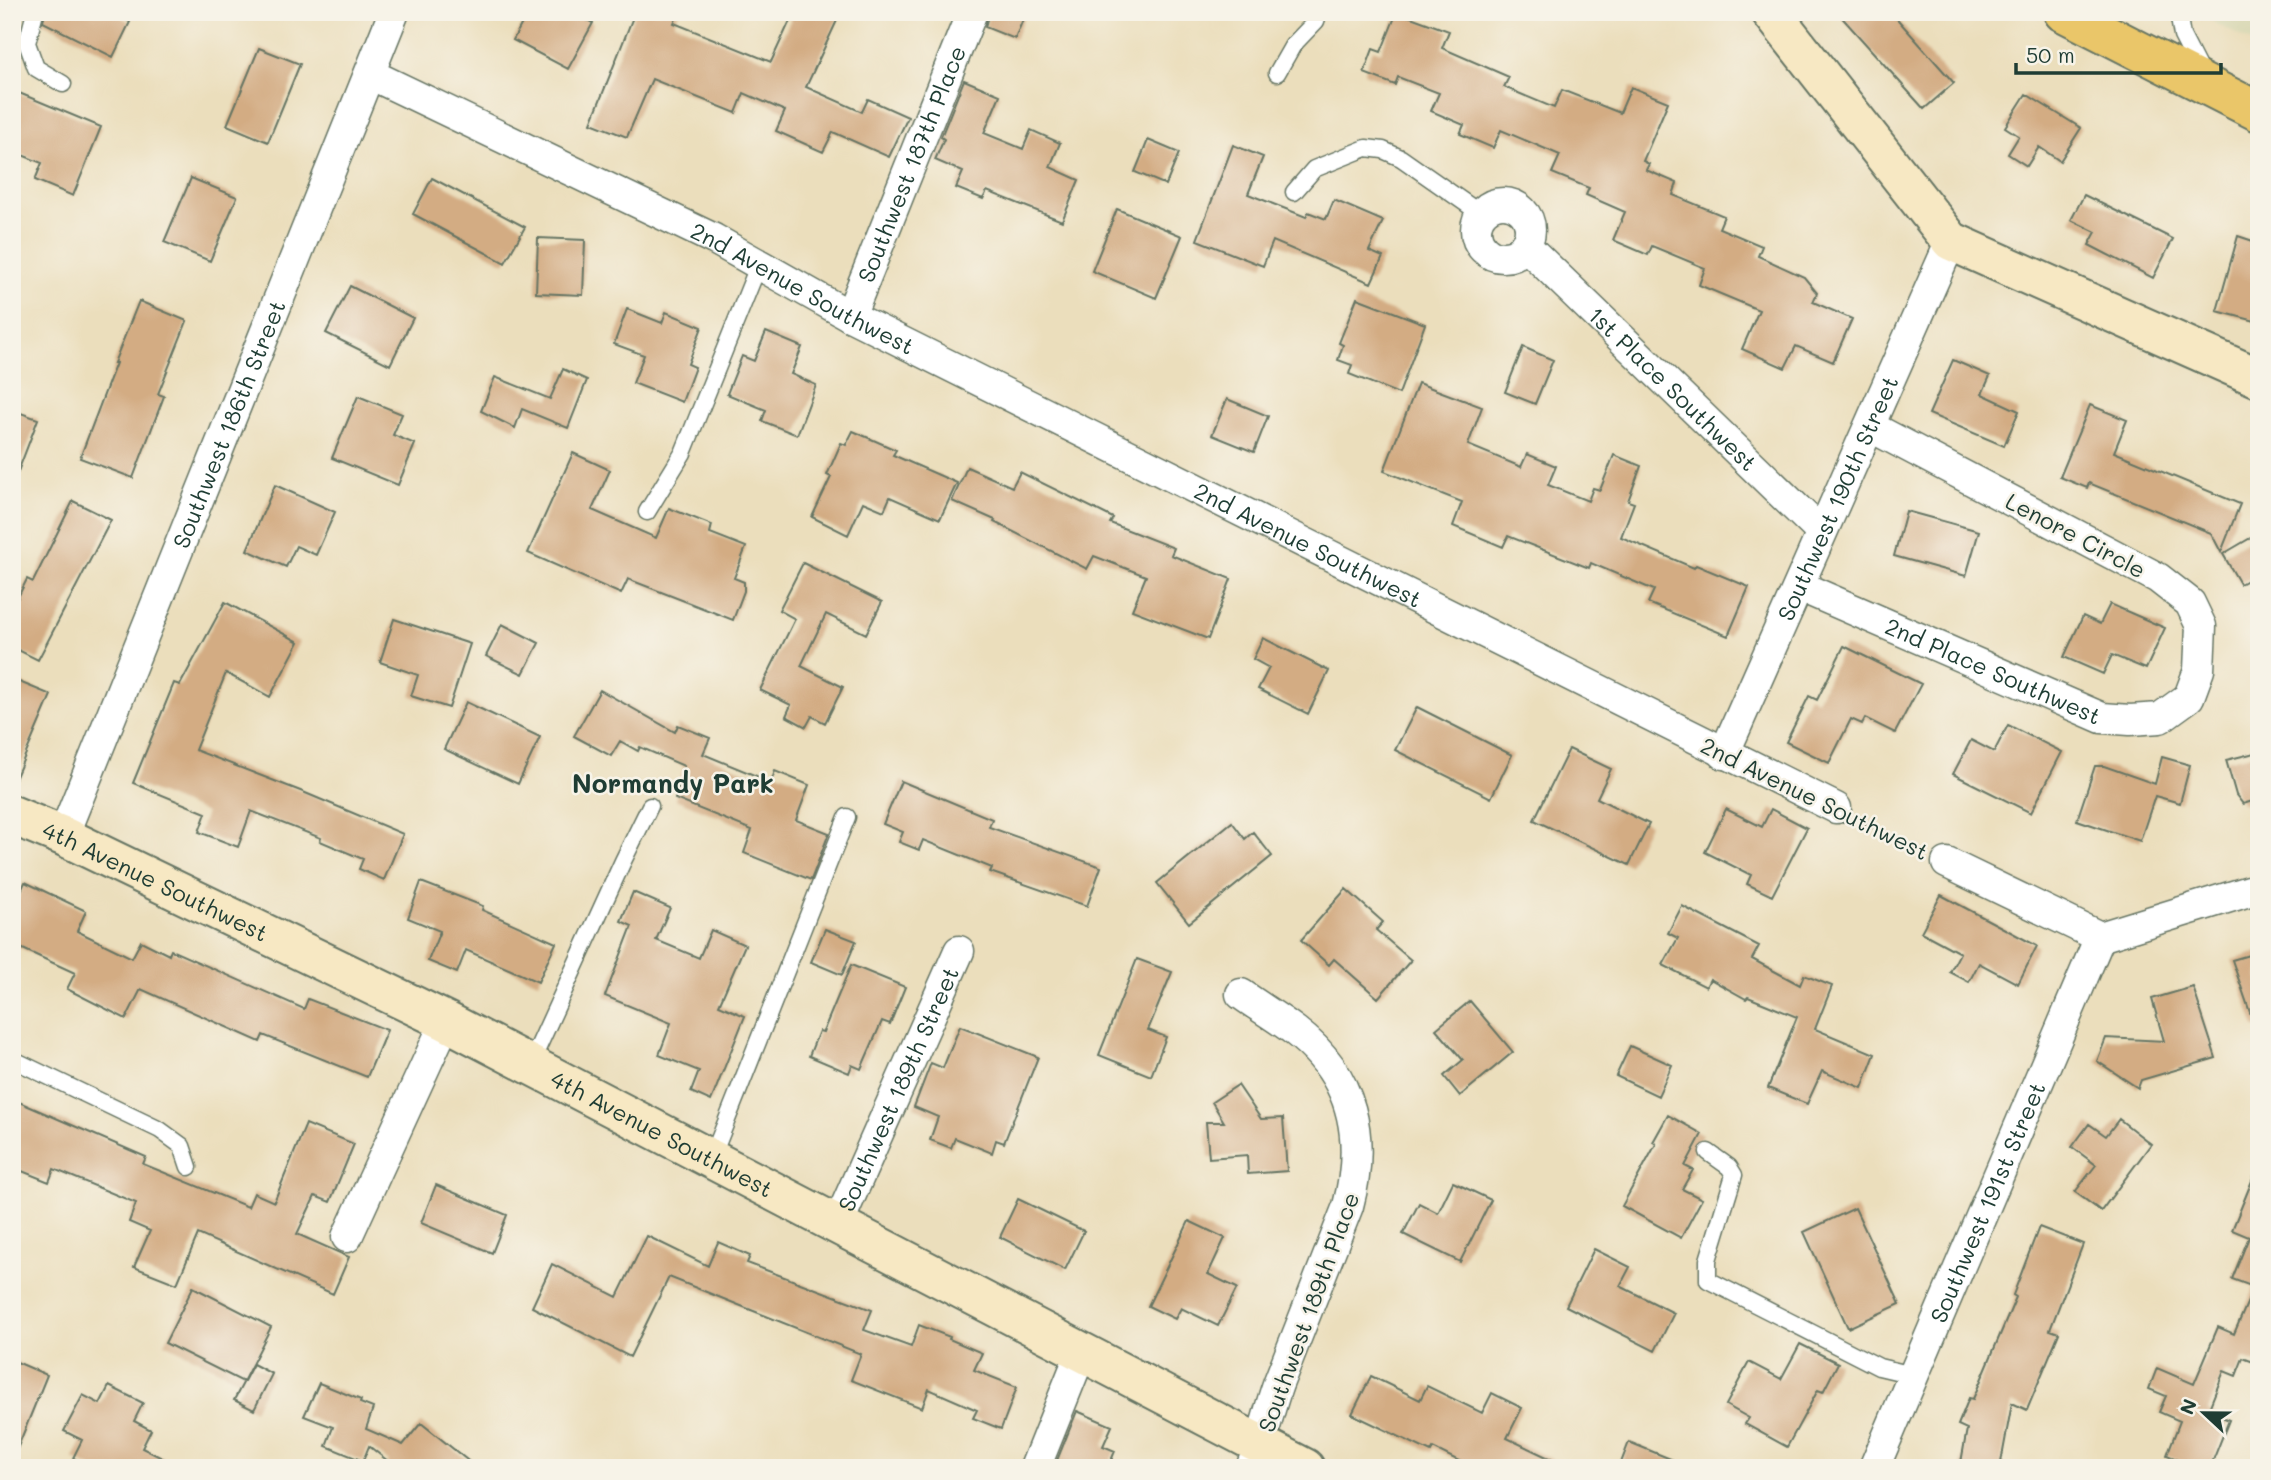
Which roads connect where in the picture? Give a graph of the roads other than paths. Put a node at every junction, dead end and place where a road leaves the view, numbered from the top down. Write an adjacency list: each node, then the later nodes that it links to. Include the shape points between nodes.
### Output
1 (35, 12): 10 (lane, via 27,43 36,68)
2 (394, 12): 9 (street, Southwest 186th Street)
3 (972, 12): 17 (street, Southwest 187th Place)
4 (1318, 12): 8 (lane)
5 (1771, 12): 15 (street)
6 (2063, 12): 11 (main road)
7 (2178, 12): 11 (lane, via 2182,36)
8 (1277, 73)
9 (369, 74): 16 (street, 2nd Avenue Southwest); 29 (street, Southwest 186th Street)
10 (63, 84)
11 (2208, 86): 12 (main road)
12 (2259, 112)
13 (1294, 192): 14 (lane, via 1314,169 1366,148 1401,158)
14 (1481, 214): 21 (street, 1st Place Southwest, via 1476,238 1487,252 1503,257 1525,245)
15 (1951, 241): 18 (street); 19 (street, Southwest 190th Street)
16 (759, 264): 17 (street, 2nd Avenue Southwest); 20 (lane, via 684,453)
17 (850, 316): 24 (street, 2nd Avenue Southwest)
18 (2259, 378)
19 (1871, 427): 21 (street, Southwest 190th Street); 23 (street, Lenore Circle, via 2158,578 2190,603 2201,626 2199,670)
20 (647, 512)
21 (1821, 532): 22 (street, Southwest 190th Street)
22 (1798, 586): 23 (street, 2nd Place Southwest, via 2102,718 2160,718); 24 (street, Southwest 190th Street)
23 (2189, 697)
24 (1724, 754): 26 (street, 2nd Avenue Southwest)
25 (650, 806): 37 (lane)
26 (1836, 808)
27 (12, 816): 29 (street, 4th Avenue Southwest)
28 (847, 817): 39 (lane)
29 (63, 836): 35 (street, 4th Avenue Southwest)
30 (1947, 863): 32 (street, 2nd Avenue Southwest)
31 (2259, 888): 32 (street)
32 (2100, 937): 44 (street, Southwest 191st Street)
33 (959, 951): 41 (street, Southwest 189th Street)
34 (1241, 995): 45 (street, Southwest 189th Place, via 1297,1032 1322,1056 1340,1082 1354,1117 1357,1149 1348,1206 1272,1401)
35 (446, 1021): 37 (street, 4th Avenue Southwest); 42 (street)
36 (12, 1059): 40 (lane, via 160,1130 182,1146)
37 (530, 1065): 39 (street, 4th Avenue Southwest)
38 (1708, 1152): 44 (lane, via 1734,1175 1708,1259 1708,1280 1879,1367)
39 (711, 1160): 41 (street, 4th Avenue Southwest)
40 (189, 1167)
41 (837, 1226): 43 (street, 4th Avenue Southwest)
42 (347, 1237)
43 (1082, 1353): 45 (street, 4th Avenue Southwest); 46 (street)
44 (1913, 1375): 48 (street, Southwest 191st Street)
45 (1256, 1457): 47 (street, 4th Avenue Southwest)
46 (1035, 1468)
47 (1305, 1468)
48 (1874, 1468)

